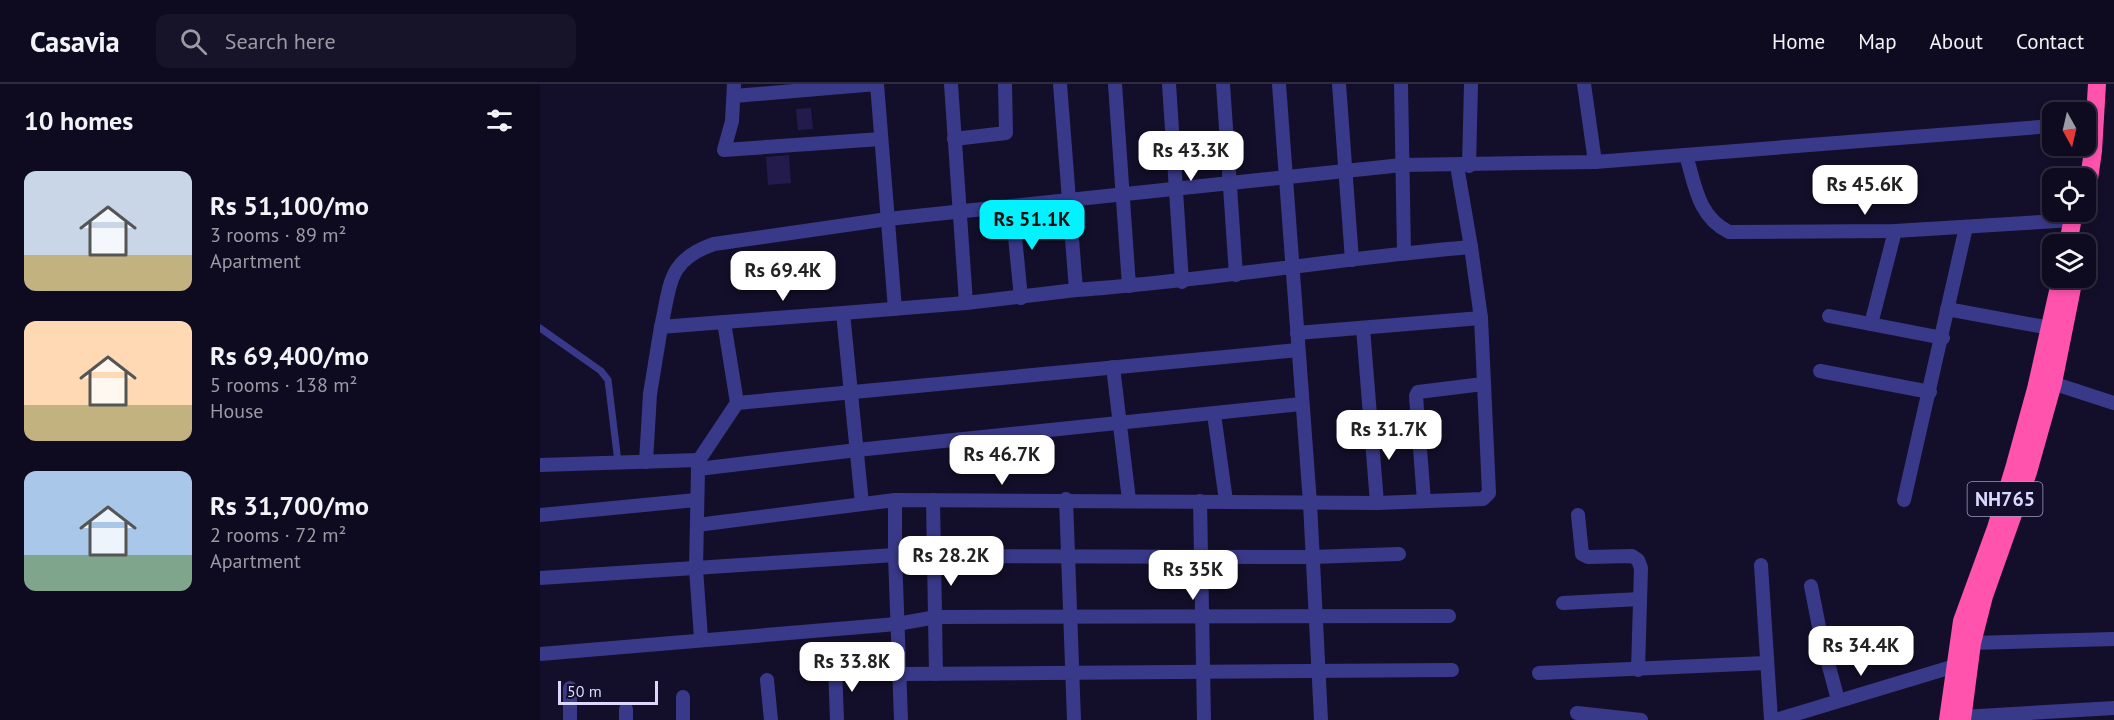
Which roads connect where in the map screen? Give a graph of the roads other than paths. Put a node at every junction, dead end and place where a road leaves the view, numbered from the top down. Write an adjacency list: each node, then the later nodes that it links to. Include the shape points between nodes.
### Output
1 (877, 84): 15 (street); 18 (street)
2 (951, 84): 19 (street)
3 (1005, 84): 19 (street, via 1006,133)
4 (1060, 84): 30 (street)
5 (1115, 84): 29 (street)
6 (1169, 84): 28 (street)
7 (1223, 84): 27 (street)
8 (1279, 84): 26 (street)
9 (1339, 84): 25 (street)
10 (1401, 84): 22 (street)
11 (1471, 84): 23 (street)
12 (1584, 84): 21 (street)
13 (2085, 84): 16 (highway)
14 (2097, 84): 24 (highway)
15 (734, 90): 18 (street, via 732,121 724,150)
16 (2084, 102)
17 (2042, 127): 20 (street)
18 (881, 138): 34 (street)
19 (954, 139): 32 (street)
20 (1686, 155): 21 (street); 36 (street, via 1707,216 1729,232)
21 (1595, 162): 23 (street)
22 (1402, 165): 23 (street); 25 (street); 38 (street)
23 (1463, 166): 37 (street)
24 (2089, 168)
25 (1346, 171): 26 (street); 39 (street)
26 (1287, 177): 27 (street); 40 (street)
27 (1230, 184): 28 (street); 41 (street)
28 (1176, 188): 29 (street); 42 (street)
29 (1122, 194): 30 (street); 43 (street)
30 (1067, 199): 31 (street); 46 (street)
31 (1012, 206): 32 (street); 47 (street)
32 (958, 211): 34 (street); 48 (street)
33 (2042, 217): 35 (street)
34 (888, 219): 49 (street); 56 (street, via 714,244 696,250 683,258 674,272)
35 (1966, 227): 36 (street); 50 (street)
36 (1894, 231): 55 (street)
37 (1471, 247): 38 (street); 53 (street)
38 (1404, 253): 39 (street)
39 (1352, 260): 40 (street)
40 (1294, 268): 41 (street); 60 (street)
41 (1236, 275): 42 (street)
42 (1182, 282): 43 (street)
43 (1129, 286): 46 (street)
44 (2059, 288): 59 (highway, NH765)
45 (2071, 288): 65 (highway, NH765)
46 (1076, 290): 47 (street)
47 (1021, 298): 48 (street)
48 (966, 303): 49 (street)
49 (895, 309): 51 (street)
50 (1947, 309): 59 (street); 61 (street)
51 (843, 313): 54 (street); 67 (street)
52 (1829, 316): 55 (street)
53 (1481, 318): 58 (street); 66 (street)
54 (724, 322): 56 (street); 69 (street)
55 (1871, 324): 61 (street)
56 (661, 327): 76 (street, via 650,394)
57 (540, 328): 75 (lane, via 595,366 608,380)
58 (1363, 328): 60 (street); 89 (street)
59 (2050, 328): 65 (highway, NH765)
60 (1297, 333): 62 (street)
61 (1943, 338): 68 (street)
62 (1298, 350): 63 (street); 71 (street)
63 (1113, 367): 67 (street); 73 (street)
64 (1820, 371): 68 (street)
65 (2046, 381): 70 (street); 114 (highway, NH765, via 2028,472 1984,596); 117 (highway, NH765, via 1962,621)
66 (1483, 384): 87 (street, via 1418,392); 87 (street, via 1489,493 1483,499)
67 (851, 392): 69 (street); 74 (street)
68 (1930, 392): 84 (street)
69 (737, 403): 78 (street)
70 (2114, 403)
71 (1301, 404): 72 (street); 88 (street)
72 (1214, 414): 73 (street); 86 (street)
73 (1120, 424): 74 (street); 83 (street)
74 (857, 450): 78 (street); 90 (street)
75 (618, 462): 76 (street); 77 (street)
76 (646, 462): 78 (street)
77 (540, 465)
78 (698, 465): 80 (street)
79 (1066, 499): 82 (street); 83 (street); 97 (street)
80 (696, 500): 91 (street); 93 (street)
81 (895, 500): 82 (street); 90 (street); 95 (street)
82 (933, 500): 96 (street)
83 (1129, 500): 85 (street)
84 (1904, 500)
85 (1200, 501): 86 (street); 99 (street)
86 (1226, 501): 88 (street)
87 (1424, 501): 89 (street)
88 (1310, 503): 89 (street); 98 (street)
89 (1377, 503)
90 (862, 504): 93 (street)
91 (540, 515)
92 (1578, 515): 104 (street, via 1582,554 1632,556 1638,560)
93 (697, 525): 101 (street)
94 (1399, 554): 98 (street)
95 (895, 555): 101 (street); 111 (street)
96 (934, 555): 97 (street); 108 (street)
97 (1069, 555): 99 (street); 109 (street)
98 (1312, 557): 99 (street); 106 (street)
99 (1201, 558): 110 (street)
100 (1761, 565): 116 (street)
101 (696, 569): 102 (street); 112 (street)
102 (540, 578)
103 (1811, 586): 130 (street)
104 (1640, 599): 105 (street); 120 (street)
105 (1563, 603)
106 (1315, 616): 107 (street); 110 (street); 121 (street)
107 (1449, 616)
108 (936, 617): 109 (street); 111 (street); 126 (street)
109 (1068, 617): 110 (street); 123 (street)
110 (1203, 617): 122 (street)
111 (897, 624): 112 (street); 125 (street)
112 (701, 638): 115 (street)
113 (2114, 639): 114 (street)
114 (1972, 643): 134 (highway, NH765)
115 (540, 654)
116 (1766, 663): 120 (street); 143 (street)
117 (1956, 666): 130 (street); 134 (highway, NH765)
118 (835, 667): 138 (street)
119 (1452, 670): 121 (street)
120 (1638, 670): 124 (street)
121 (1317, 671): 122 (street); 142 (street)
122 (1204, 672): 123 (street); 141 (street)
123 (1071, 673): 126 (street); 140 (street)
124 (1539, 673)
125 (901, 674): 126 (street); 139 (street)
126 (936, 674)
127 (767, 680): 137 (street)
128 (570, 688): 135 (street)
129 (683, 697): 136 (street)
130 (1838, 700): 143 (street)
131 (2114, 708): 134 (street)
132 (1577, 713): 133 (street)
133 (1636, 719)
134 (1957, 719)
135 (570, 720)
136 (683, 720)
137 (771, 720)
138 (837, 720)
139 (902, 720)
140 (1074, 720)
141 (1204, 720)
142 (1321, 720)
143 (1773, 720)

